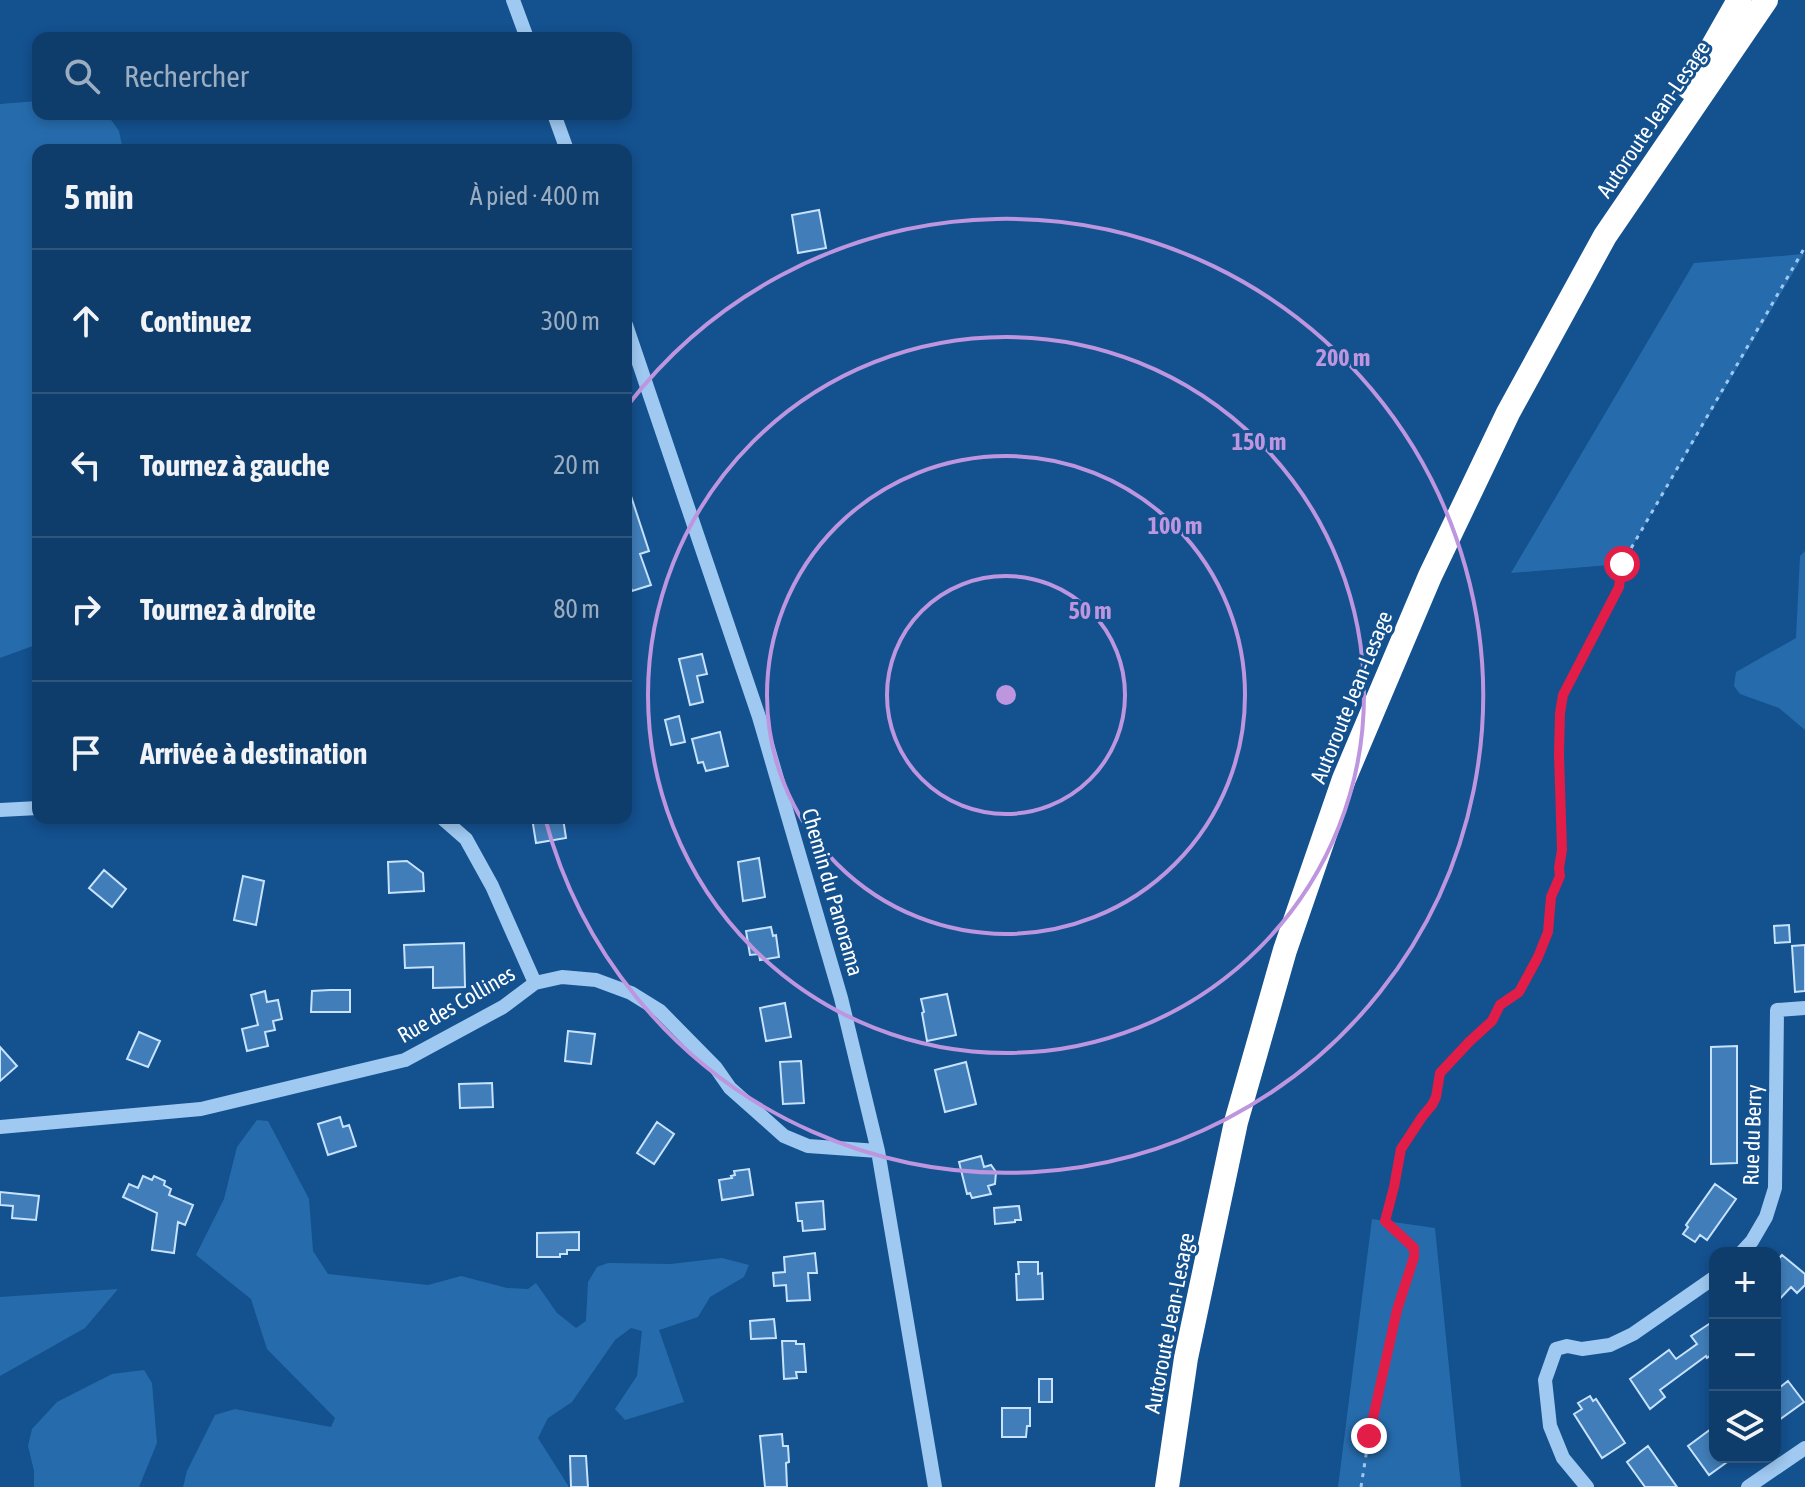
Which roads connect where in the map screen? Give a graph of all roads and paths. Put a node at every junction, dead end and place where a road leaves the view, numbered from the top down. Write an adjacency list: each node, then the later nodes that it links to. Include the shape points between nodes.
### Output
1 (513, 0): 4 (street)
2 (1739, 0): 7 (highway)
3 (1766, 0): 7 (highway, Autoroute Jean-Lesage)
4 (525, 32)
5 (556, 120): 6 (street)
6 (565, 144)
7 (1605, 236): 21 (highway, Autoroute Jean-Lesage, via 1508,413 1430,576 1339,794 1285,950 1236,1122 1186,1358)
8 (1805, 247): 22 (path, via 1622,564 1619,587 1563,695 1562,850 1548,932 1519,992 1500,1005 1492,1021 1440,1073 1432,1105 1401,1149 1385,1221 1414,1248 1414,1257 1397,1310)
9 (632, 343): 16 (street, Chemin du Panorama, via 759,717 841,998)
10 (32, 808): 11 (street)
11 (0, 810)
12 (449, 824): 13 (street, via 466,839 492,886)
13 (535, 983): 15 (street, Rue des Collines, via 503,1007 405,1060 201,1109); 16 (street, Rue des Collines, via 562,977 596,980 631,993 660,1011 730,1088 784,1136 808,1146)
14 (1805, 1008): 17 (street, Rue du Berry, via 1777,1010 1775,1188 1766,1217)
15 (0, 1127)
16 (878, 1151): 20 (street, Chemin du Panorama)
17 (1746, 1247)
18 (1709, 1281): 23 (street, via 1610,1345 1556,1349 1545,1380 1550,1426 1563,1458)
19 (1805, 1448): 24 (street)
20 (935, 1487)
21 (1167, 1487)
22 (1361, 1487)
23 (1587, 1487)
24 (1748, 1487)

